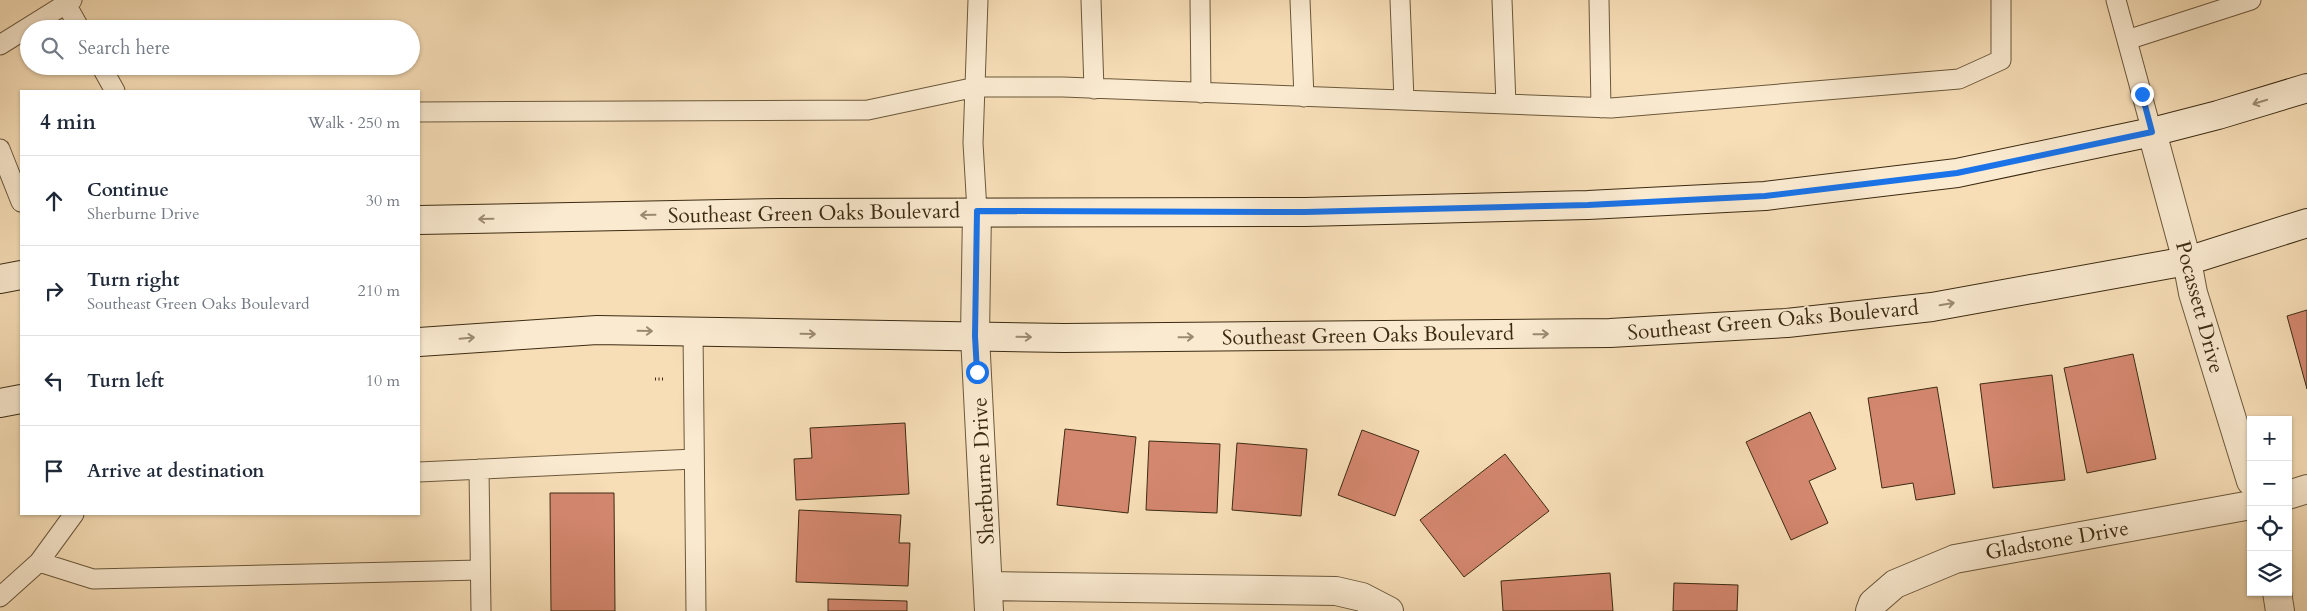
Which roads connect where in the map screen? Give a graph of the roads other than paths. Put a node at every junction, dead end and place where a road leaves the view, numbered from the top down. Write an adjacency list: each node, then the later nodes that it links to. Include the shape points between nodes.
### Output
1 (978, 0): 18 (lane)
2 (1091, 0): 20 (lane)
3 (1200, 0): 22 (lane)
4 (1300, 0): 23 (lane)
5 (1400, 0): 24 (lane)
6 (1502, 0): 25 (lane)
7 (1599, 0): 26 (lane)
8 (2001, 0): 26 (lane, via 2001,60 1960,79)
9 (2116, 0): 15 (lane)
10 (2251, 0): 15 (lane)
11 (69, 2): 12 (lane); 13 (lane)
12 (40, 20)
13 (76, 20)
14 (20, 33): 16 (lane)
15 (2127, 40): 28 (lane)
16 (0, 45)
17 (106, 75): 21 (lane)
18 (976, 86): 20 (lane); 27 (lane, via 868,110); 31 (lane, via 973,143)
19 (2307, 88): 28 (main road, Southeast Green Oaks Boulevard, one-way to 28)
20 (1094, 89): 22 (lane)
21 (114, 90)
22 (1201, 93): 23 (lane)
23 (1304, 97): 24 (lane)
24 (1404, 100): 25 (lane)
25 (1506, 104): 26 (lane)
26 (1601, 108)
27 (420, 112)
28 (2152, 132): 31 (main road, Southeast Green Oaks Boulevard, via 1957,173 1765,196 1588,205 1305,212); 34 (main road, Pocassett Drive)
29 (0, 148): 30 (lane)
30 (20, 199)
31 (977, 211): 32 (main road, Southeast Green Oaks Boulevard, one-way to 32); 38 (main road, Sherburne Drive)
32 (420, 220)
33 (2307, 223): 34 (main road, Southeast Green Oaks Boulevard)
34 (2187, 261): 38 (main road, Southeast Green Oaks Boulevard, one-way to 34, via 1610,333 1777,324 1932,307); 43 (main road, Pocassett Drive, via 2193,293)
35 (20, 275): 36 (main road)
36 (0, 279)
37 (693, 332): 38 (main road, Southeast Green Oaks Boulevard, one-way to 38); 39 (main road, Southeast Green Oaks Boulevard, one-way to 37, via 596,330); 42 (lane)
38 (975, 336): 54 (main road, Sherburne Drive)
39 (420, 342)
40 (20, 399): 41 (main road)
41 (0, 402)
42 (694, 459): 44 (lane); 57 (lane)
43 (2247, 468)
44 (479, 469): 45 (lane); 51 (lane)
45 (420, 472)
46 (2307, 489): 47 (main road)
47 (2292, 493)
48 (2247, 506): 55 (main road, Gladstone Drive, via 1955,559 1895,584)
49 (73, 515): 50 (lane)
50 (38, 562): 51 (lane, via 93,579); 53 (lane)
51 (480, 570): 56 (lane)
52 (2278, 596): 59 (main road)
53 (0, 597)
54 (989, 598): 58 (main road, via 1336,591 1362,597)
55 (1871, 607)
56 (480, 611)
57 (696, 611)
58 (1389, 611)
59 (2280, 611)

